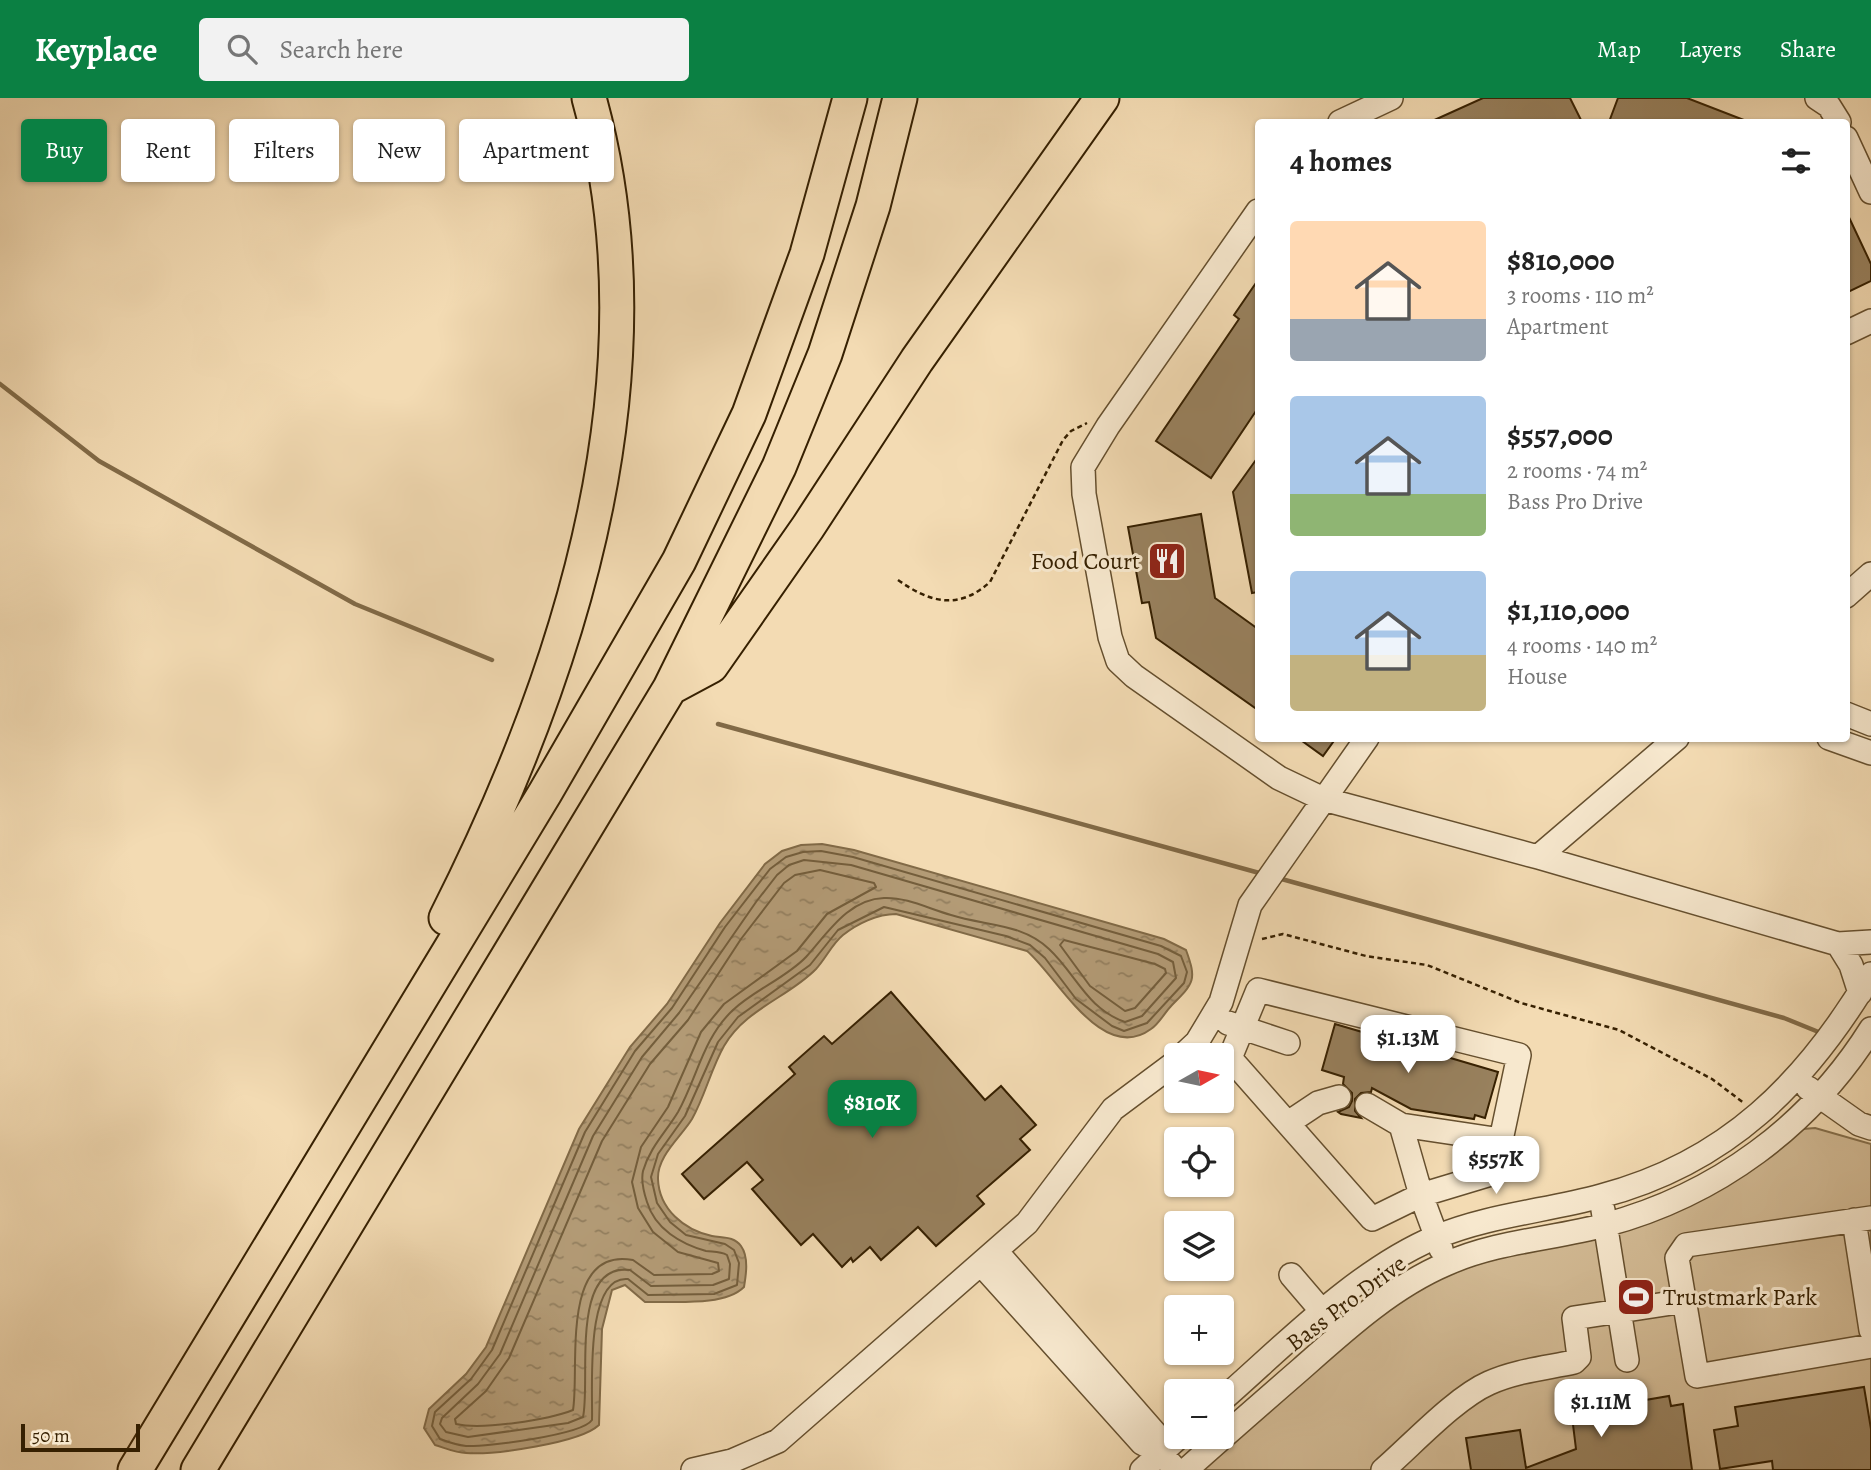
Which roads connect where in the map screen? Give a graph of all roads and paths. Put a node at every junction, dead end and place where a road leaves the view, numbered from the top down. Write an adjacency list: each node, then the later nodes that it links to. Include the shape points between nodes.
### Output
1 (589, 98): 36 (highway, via 609,200 617,300 614,386 600,483 566,617 521,753)
2 (850, 98): 36 (highway, via 807,254 749,414 679,561)
3 (900, 98): 18 (highway, via 873,206 825,354 779,467)
4 (1102, 98): 18 (highway, via 917,360 711,666)
5 (1391, 98): 7 (street)
6 (1817, 98): 8 (street)
7 (1346, 119)
8 (1837, 119)
9 (1850, 147): 10 (street)
10 (1871, 192)
11 (1255, 215): 14 (street)
12 (1871, 321): 13 (street)
13 (1850, 331)
14 (1108, 426): 16 (path, via 1082,424 1063,440 990,582 981,591 932,600); 25 (street, via 1083,467 1084,494 1118,662 1279,778)
15 (1871, 574): 17 (street)
16 (898, 580)
17 (1850, 592)
18 (670, 688): 65 (highway)
19 (1850, 716): 20 (street)
20 (1871, 724)
21 (1364, 742): 25 (street)
22 (1672, 742): 26 (street)
23 (1840, 742): 24 (street)
24 (1871, 753)
25 (1323, 799): 26 (street); 28 (street, via 1250,905)
26 (1538, 857): 29 (street)
27 (1871, 942): 29 (street)
28 (1238, 943): 31 (street); 42 (path, via 1283,934 1366,956 1427,965 1521,1003 1619,1030 1712,1079)
29 (1838, 944): 30 (street)
30 (1865, 984): 38 (street, Bass Pro Drive)
31 (1214, 1017): 32 (street); 34 (street)
32 (1242, 1028): 35 (street); 43 (street, via 1230,1058); 46 (street, via 1258,990 1519,1055)
33 (1871, 1029): 40 (street, Bass Pro Drive, via 1847,1067)
34 (1196, 1043)
35 (1288, 1043)
36 (378, 1068): 64 (highway)
37 (1164, 1071): 52 (street, via 1113,1109 1027,1223)
38 (1797, 1079): 40 (street); 42 (street, Bass Pro Drive)
39 (1339, 1097): 43 (street, via 1318,1103)
40 (1819, 1098): 45 (street); 50 (street, Bass Pro Drive, via 1777,1138 1722,1177 1678,1200)
41 (1367, 1105): 44 (street)
42 (1761, 1114): 48 (street, Bass Pro Drive, via 1667,1174)
43 (1288, 1123): 47 (street, via 1372,1219)
44 (1401, 1125): 46 (street); 47 (street)
45 (1871, 1128)
46 (1501, 1140): 47 (street, via 1494,1173)
47 (1421, 1195): 51 (street)
48 (1602, 1196): 50 (street); 51 (street, Bass Pro Drive, via 1486,1220)
49 (1863, 1219): 55 (street, via 1686,1245 1677,1258); 58 (street)
50 (1605, 1225): 53 (street, Bass Pro Drive, via 1493,1247); 56 (street)
51 (1436, 1237): 53 (street); 57 (street, Bass Pro Drive, via 1396,1257)
52 (988, 1258): 63 (street, via 1155,1433); 66 (street, via 778,1441 733,1461)
53 (1447, 1263): 59 (street, Bass Pro Drive, via 1411,1282)
54 (1291, 1275): 57 (street)
55 (1685, 1301): 56 (street); 60 (street, via 1697,1376)
56 (1619, 1311): 61 (street); 69 (street, via 1574,1318 1580,1349 1574,1362 1488,1383)
57 (1323, 1312): 59 (street); 62 (street, Bass Pro Drive)
58 (1871, 1329)
59 (1340, 1334): 68 (street, Bass Pro Drive)
60 (1871, 1346)
61 (1627, 1360)
62 (1234, 1390)
63 (1168, 1461): 67 (street)
64 (135, 1470)
65 (198, 1470)
66 (693, 1470)
67 (1142, 1470)
68 (1186, 1470)
69 (1383, 1470)

